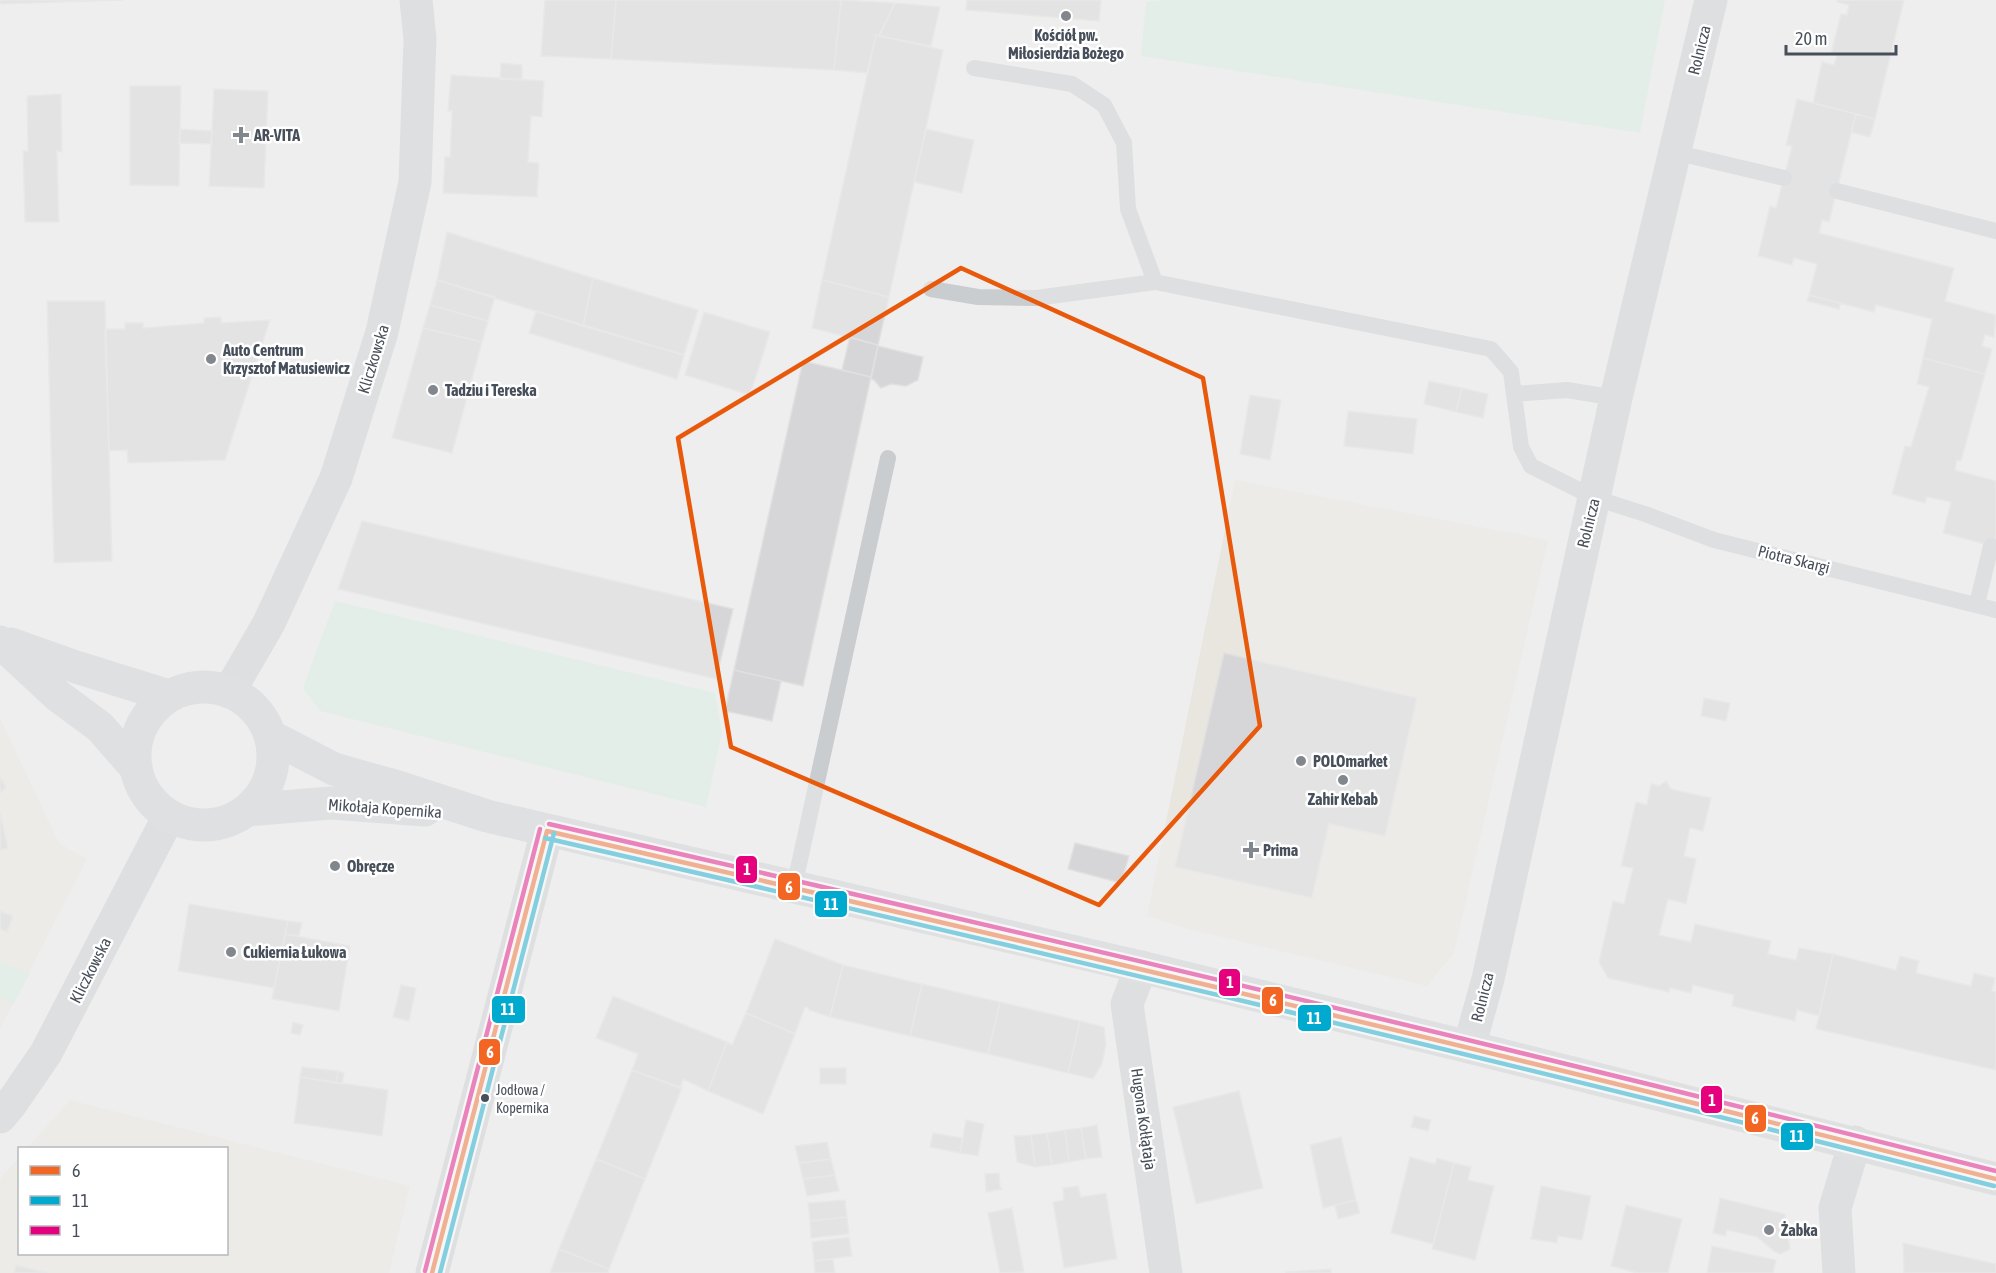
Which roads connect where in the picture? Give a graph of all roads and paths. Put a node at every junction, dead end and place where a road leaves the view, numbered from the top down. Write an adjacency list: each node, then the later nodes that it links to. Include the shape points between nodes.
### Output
1 (416, 0): 18 (street, Kliczkowska, via 420,39 414,182 382,332 336,478 269,622)
2 (1711, 0): 4 (street, Rolnicza)
3 (974, 68): 8 (lane, via 1071,84 1104,105 1124,143 1128,209)
4 (1674, 152): 5 (lane); 11 (street, Rolnicza)
5 (1784, 178)
6 (1837, 191): 7 (lane)
7 (1996, 231)
8 (1155, 282): 9 (lane, Piotra Skargi, via 1036,298 978,297); 10 (lane, Piotra Skargi, via 1491,349 1511,372)
9 (931, 289)
10 (1514, 394): 11 (lane, via 1567,390); 13 (lane, Piotra Skargi, via 1521,447 1531,466)
11 (1616, 398): 13 (street, Rolnicza)
12 (888, 458): 26 (lane)
13 (1595, 498): 15 (lane, Piotra Skargi, via 1714,540); 28 (street, Rolnicza, via 1488,979)
14 (1991, 546): 15 (lane)
15 (1977, 604): 16 (lane, Piotra Skargi)
16 (1996, 610)
17 (0, 641): 19 (street); 21 (street, via 58,696 100,727)
18 (229, 692): 19 (street, via 209,687 188,688); 20 (street, via 247,702 261,717)
19 (169, 696): 21 (street, via 153,709 141,727 135,746)
20 (270, 736): 22 (street, via 270,777); 24 (street, Mikołaja Kopernika, via 334,769)
21 (135, 767): 23 (street, via 141,787 153,804)
22 (247, 810): 23 (street, via 229,821 209,825 189,824); 24 (street, Mikołaja Kopernika, via 331,803)
23 (169, 816): 29 (street, Kliczkowska, via 46,1053)
24 (487, 816): 25 (street, Mikołaja Kopernika)
25 (547, 831): 26 (street, Mikołaja Kopernika); 32 (street)
26 (794, 887): 27 (street, Mikołaja Kopernika)
27 (1141, 967): 28 (street, Mikołaja Kopernika); 33 (street, Hugona Kołłątaja, via 1127,1004)
28 (1469, 1047): 30 (street, Mikołaja Kopernika)
29 (0, 1117)
30 (1855, 1142): 31 (street, Mikołaja Kopernika); 34 (street, via 1835,1208)
31 (1996, 1179)
32 (432, 1273)
33 (1166, 1273)
34 (1839, 1273)

